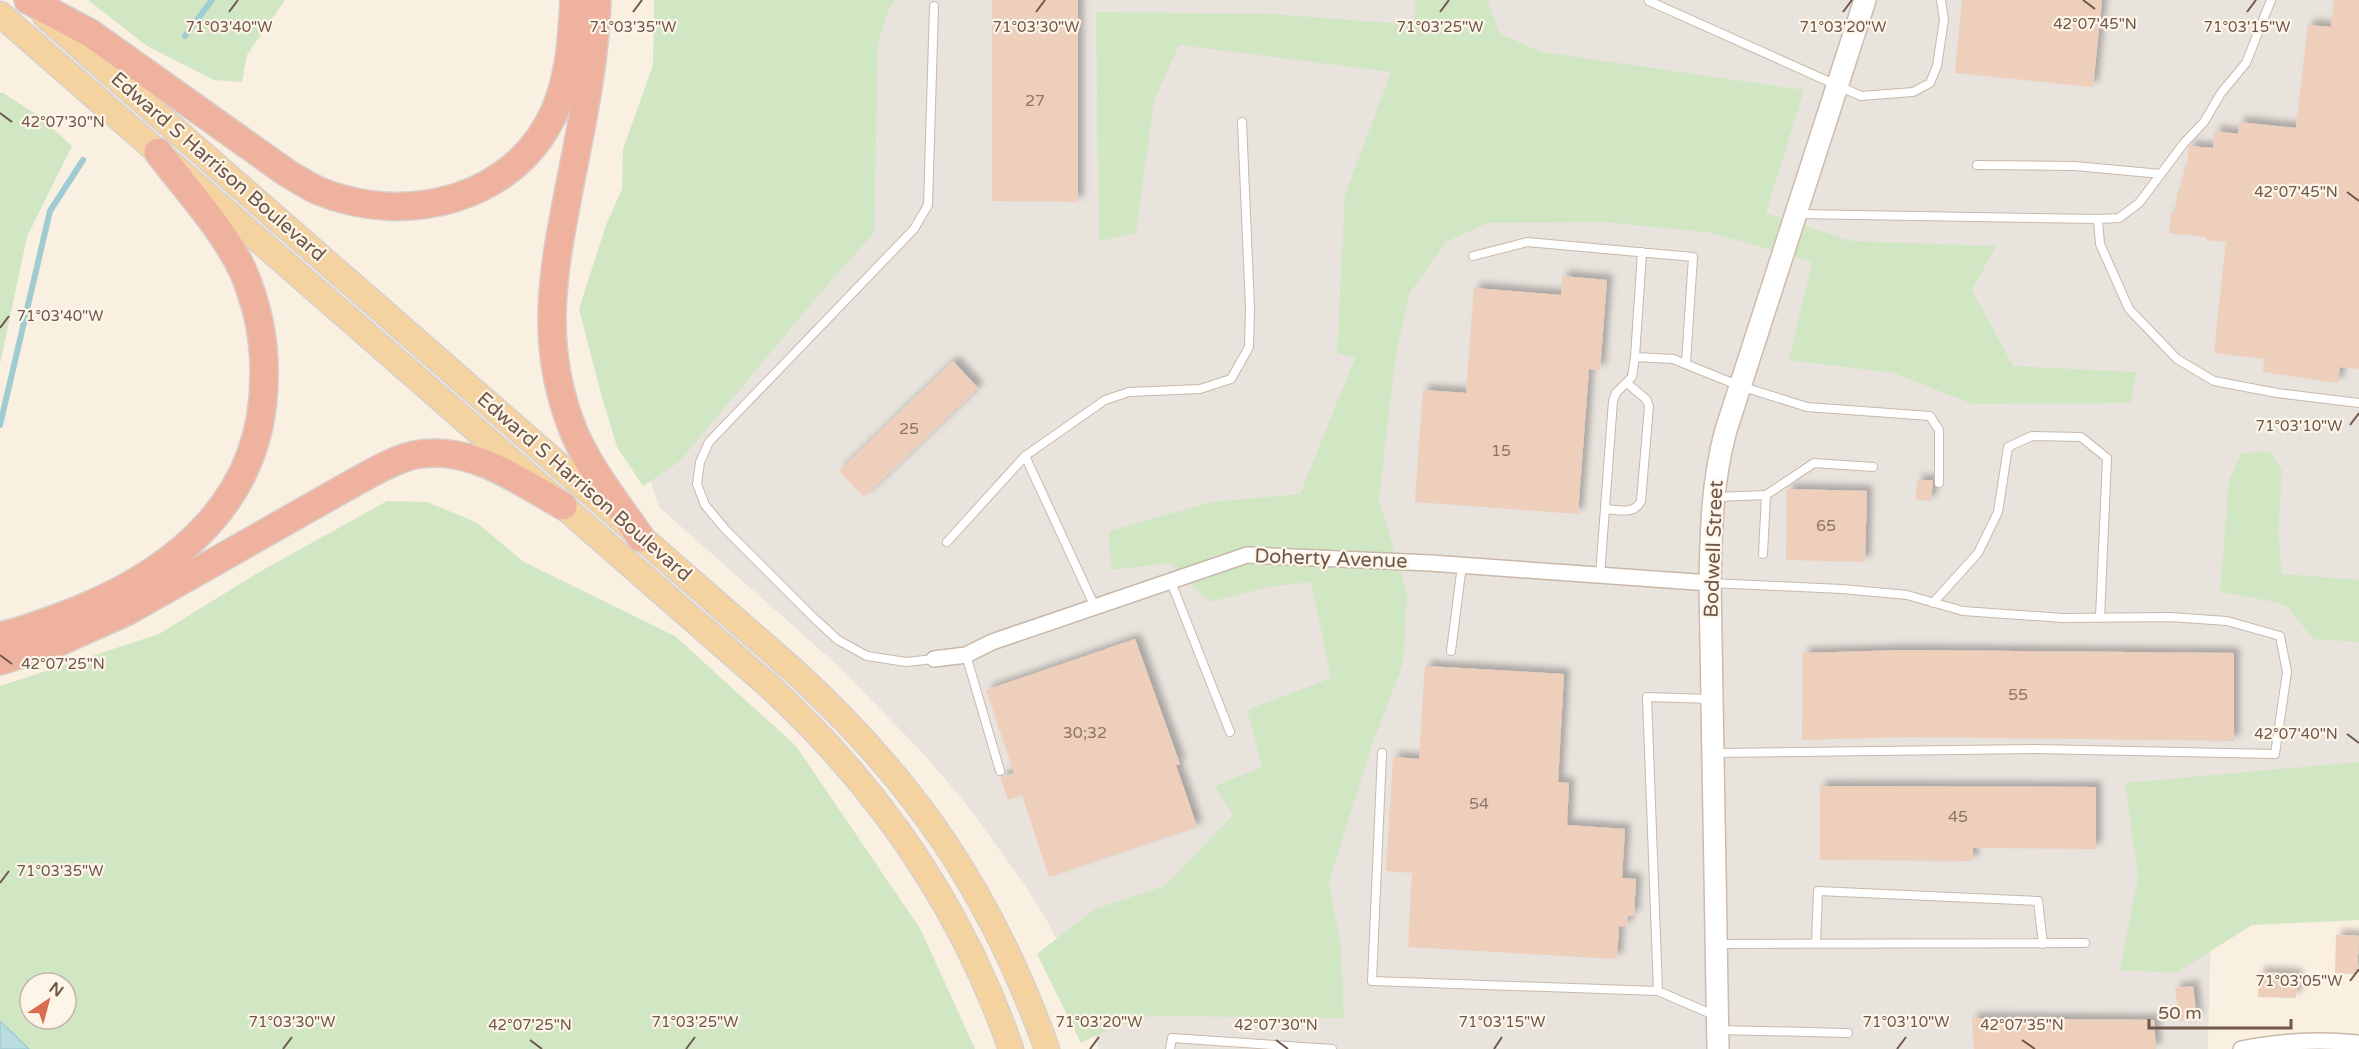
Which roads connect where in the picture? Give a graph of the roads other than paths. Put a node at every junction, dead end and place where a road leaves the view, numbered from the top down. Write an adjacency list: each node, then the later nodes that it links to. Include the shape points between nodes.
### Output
1 (27, 0): 2 (highway, via 90,33 255,152 318,191 349,201 402,207 442,202 478,191 530,152 548,124 564,86); 31 (main road, Edward S Harrison Boulevard)
2 (574, 0)
3 (597, 0): 31 (highway, via 591,74 553,277 552,341 559,386 573,430)
4 (1865, 0): 10 (street, Bodwell Street)
5 (1941, 0): 10 (lane, via 1944,20 1937,66 1930,83 1913,92 1862,96)
6 (2271, 0): 14 (lane, via 2246,63)
7 (1649, 1): 10 (lane)
8 (934, 6): 44 (lane, via 928,205 914,229 709,442 700,462 697,484 705,506 725,529 838,640 867,656 906,662)
9 (0, 14): 12 (main road, Edward S Harrison Boulevard)
10 (1838, 85): 15 (street, Bodwell Street)
11 (1242, 122): 24 (lane, via 1249,347 1231,379 1200,389 1118,394)
12 (159, 152): 29 (main road, Edward S Harrison Boulevard); 41 (highway, via 226,242 243,271 254,303 262,335 264,392 254,451 227,502 204,530 175,555 90,605)
13 (1977, 165): 14 (lane, via 2075,166)
14 (2161, 174): 16 (lane, via 2139,203 2119,218)
15 (1796, 214): 16 (lane); 22 (street, Bodwell Street)
16 (2098, 219): 23 (lane, via 2100,244 2129,309 2177,359 2214,381)
17 (1642, 252): 18 (lane, via 1527,242); 19 (lane); 20 (lane, via 1694,257)
18 (1473, 256)
19 (1635, 357): 20 (lane); 21 (lane)
20 (1686, 363): 22 (lane)
21 (1628, 384): 30 (lane, via 1612,401); 30 (lane, via 1649,406 1641,501 1631,511)
22 (1740, 386): 26 (lane, via 1807,407 1930,416 1938,430); 28 (street, Bodwell Street, via 1720,453)
23 (2359, 403)
24 (1025, 456): 32 (lane); 39 (lane)
25 (1873, 467): 27 (lane, via 1814,464)
26 (1939, 483)
27 (1766, 495): 28 (lane); 33 (lane)
28 (1712, 498): 37 (street, Bodwell Street)
29 (563, 506): 45 (highway, via 486,463 449,454 412,455 355,482 126,612 52,645); 59 (main road, Edward S Harrison Boulevard, via 794,708 864,784 905,838 958,926)
30 (1605, 509): 35 (lane)
31 (641, 538): 60 (main road, Edward S Harrison Boulevard, via 817,692 910,793 986,908 1029,999)
32 (947, 542)
33 (1763, 554)
34 (1462, 565): 35 (street, Doherty Avenue); 36 (street, Doherty Avenue, via 1247,555); 42 (lane)
35 (1600, 576): 37 (street, Doherty Avenue)
36 (1171, 582): 39 (street, Doherty Avenue); 47 (lane)
37 (1710, 583): 38 (lane, via 1842,589 1907,595); 46 (street, Bodwell Street)
38 (1933, 603): 40 (lane, via 1963,611); 40 (lane, via 1978,554 1998,512 2008,447 2032,436 2081,437 2107,458)
39 (1095, 607): 43 (street, Doherty Avenue)
40 (2100, 618): 49 (lane, via 2170,616 2227,621 2280,636 2287,672 2276,754 2037,749)
41 (0, 636)
42 (1451, 651)
43 (966, 654): 44 (street, Doherty Avenue); 50 (lane)
44 (934, 659)
45 (0, 661)
46 (1712, 699): 49 (street, Bodwell Street); 55 (lane, via 1647,697)
47 (1230, 732)
48 (1382, 753): 55 (lane, via 1372,981)
49 (1714, 753): 53 (street, Bodwell Street)
50 (1000, 771)
51 (1816, 943): 53 (lane); 54 (lane); 54 (lane, via 1818,891 2038,901)
52 (2085, 943): 54 (lane)
53 (1716, 944): 56 (street, Bodwell Street)
54 (2043, 944)
55 (1658, 991): 56 (lane)
56 (1718, 1032): 57 (lane)
57 (1848, 1033)
58 (2359, 1043): 63 (street, via 2283,1041)
59 (1011, 1049)
60 (1047, 1049)
61 (1170, 1049): 62 (lane, via 1172,1038)
62 (1332, 1049)
63 (2241, 1049)

